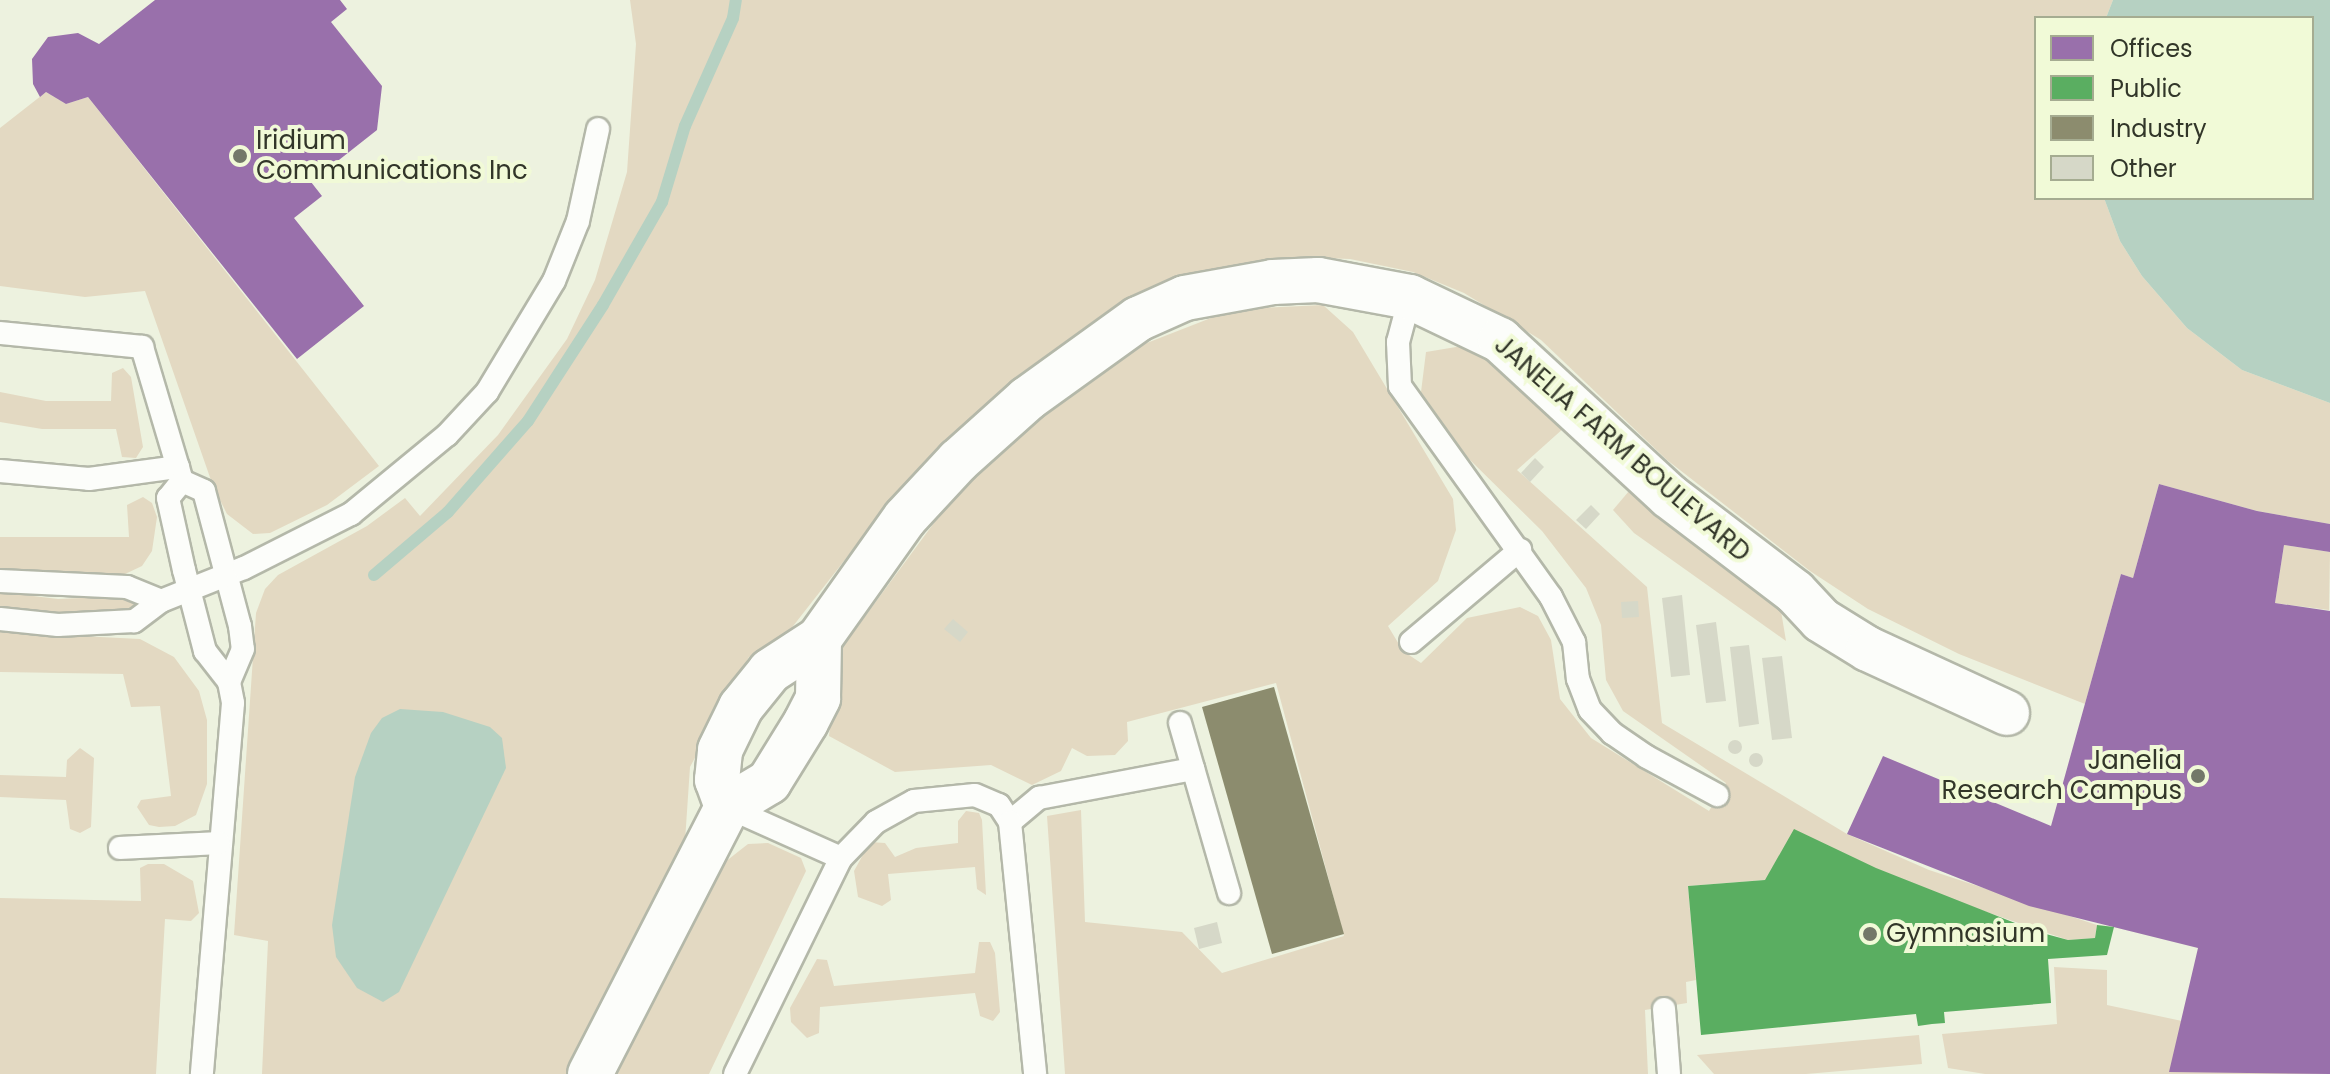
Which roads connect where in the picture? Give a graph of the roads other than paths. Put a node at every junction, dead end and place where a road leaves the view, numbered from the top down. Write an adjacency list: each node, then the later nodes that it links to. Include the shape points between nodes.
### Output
1 (598, 129): 7 (lane, via 578,221 559,269 526,335 487,392 447,435 351,514)
2 (1410, 297): 6 (lane, via 1398,342 1400,386); 12 (street, JANELIA FARM BOULEVARD, via 1318,280 1273,282 1185,298 1138,319 1027,399 958,461 905,518); 15 (street, JANELIA FARM BOULEVARD, via 1500,340 1531,364 1669,496 1795,592 1821,620 1868,649)
3 (0, 333): 5 (lane, via 142,347)
4 (0, 471): 5 (lane, via 89,479)
5 (180, 474): 7 (lane, via 204,491); 9 (lane, via 168,498)
6 (1520, 550): 13 (lane); 18 (lane, via 1574,642 1578,679 1590,710 1635,749)
7 (227, 575): 9 (lane); 14 (lane, via 243,649)
8 (0, 581): 10 (lane, via 127,587)
9 (189, 591): 10 (lane); 14 (lane, via 208,658)
10 (161, 601): 11 (lane, via 134,621 58,625)
11 (0, 619)
12 (819, 639): 19 (street, via 818,698 806,722 769,782); 19 (street, JANELIA FARM BOULEVARD, via 770,671 741,707 720,750 717,780)
13 (1411, 642)
14 (229, 682): 21 (lane, via 232,718)
15 (2007, 713)
16 (1180, 723): 17 (lane)
17 (1193, 769): 20 (lane, via 1039,798); 24 (lane)
18 (1717, 795)
19 (727, 807): 23 (lane); 27 (street)
20 (1010, 822): 23 (lane, via 999,805 975,795 914,801 876,822); 29 (lane)
21 (219, 843): 22 (lane); 26 (lane)
22 (120, 848)
23 (841, 858): 28 (lane)
24 (1229, 893)
25 (1664, 1009): 30 (lane)
26 (202, 1074)
27 (590, 1074)
28 (735, 1074)
29 (1035, 1074)
30 (1669, 1074)

